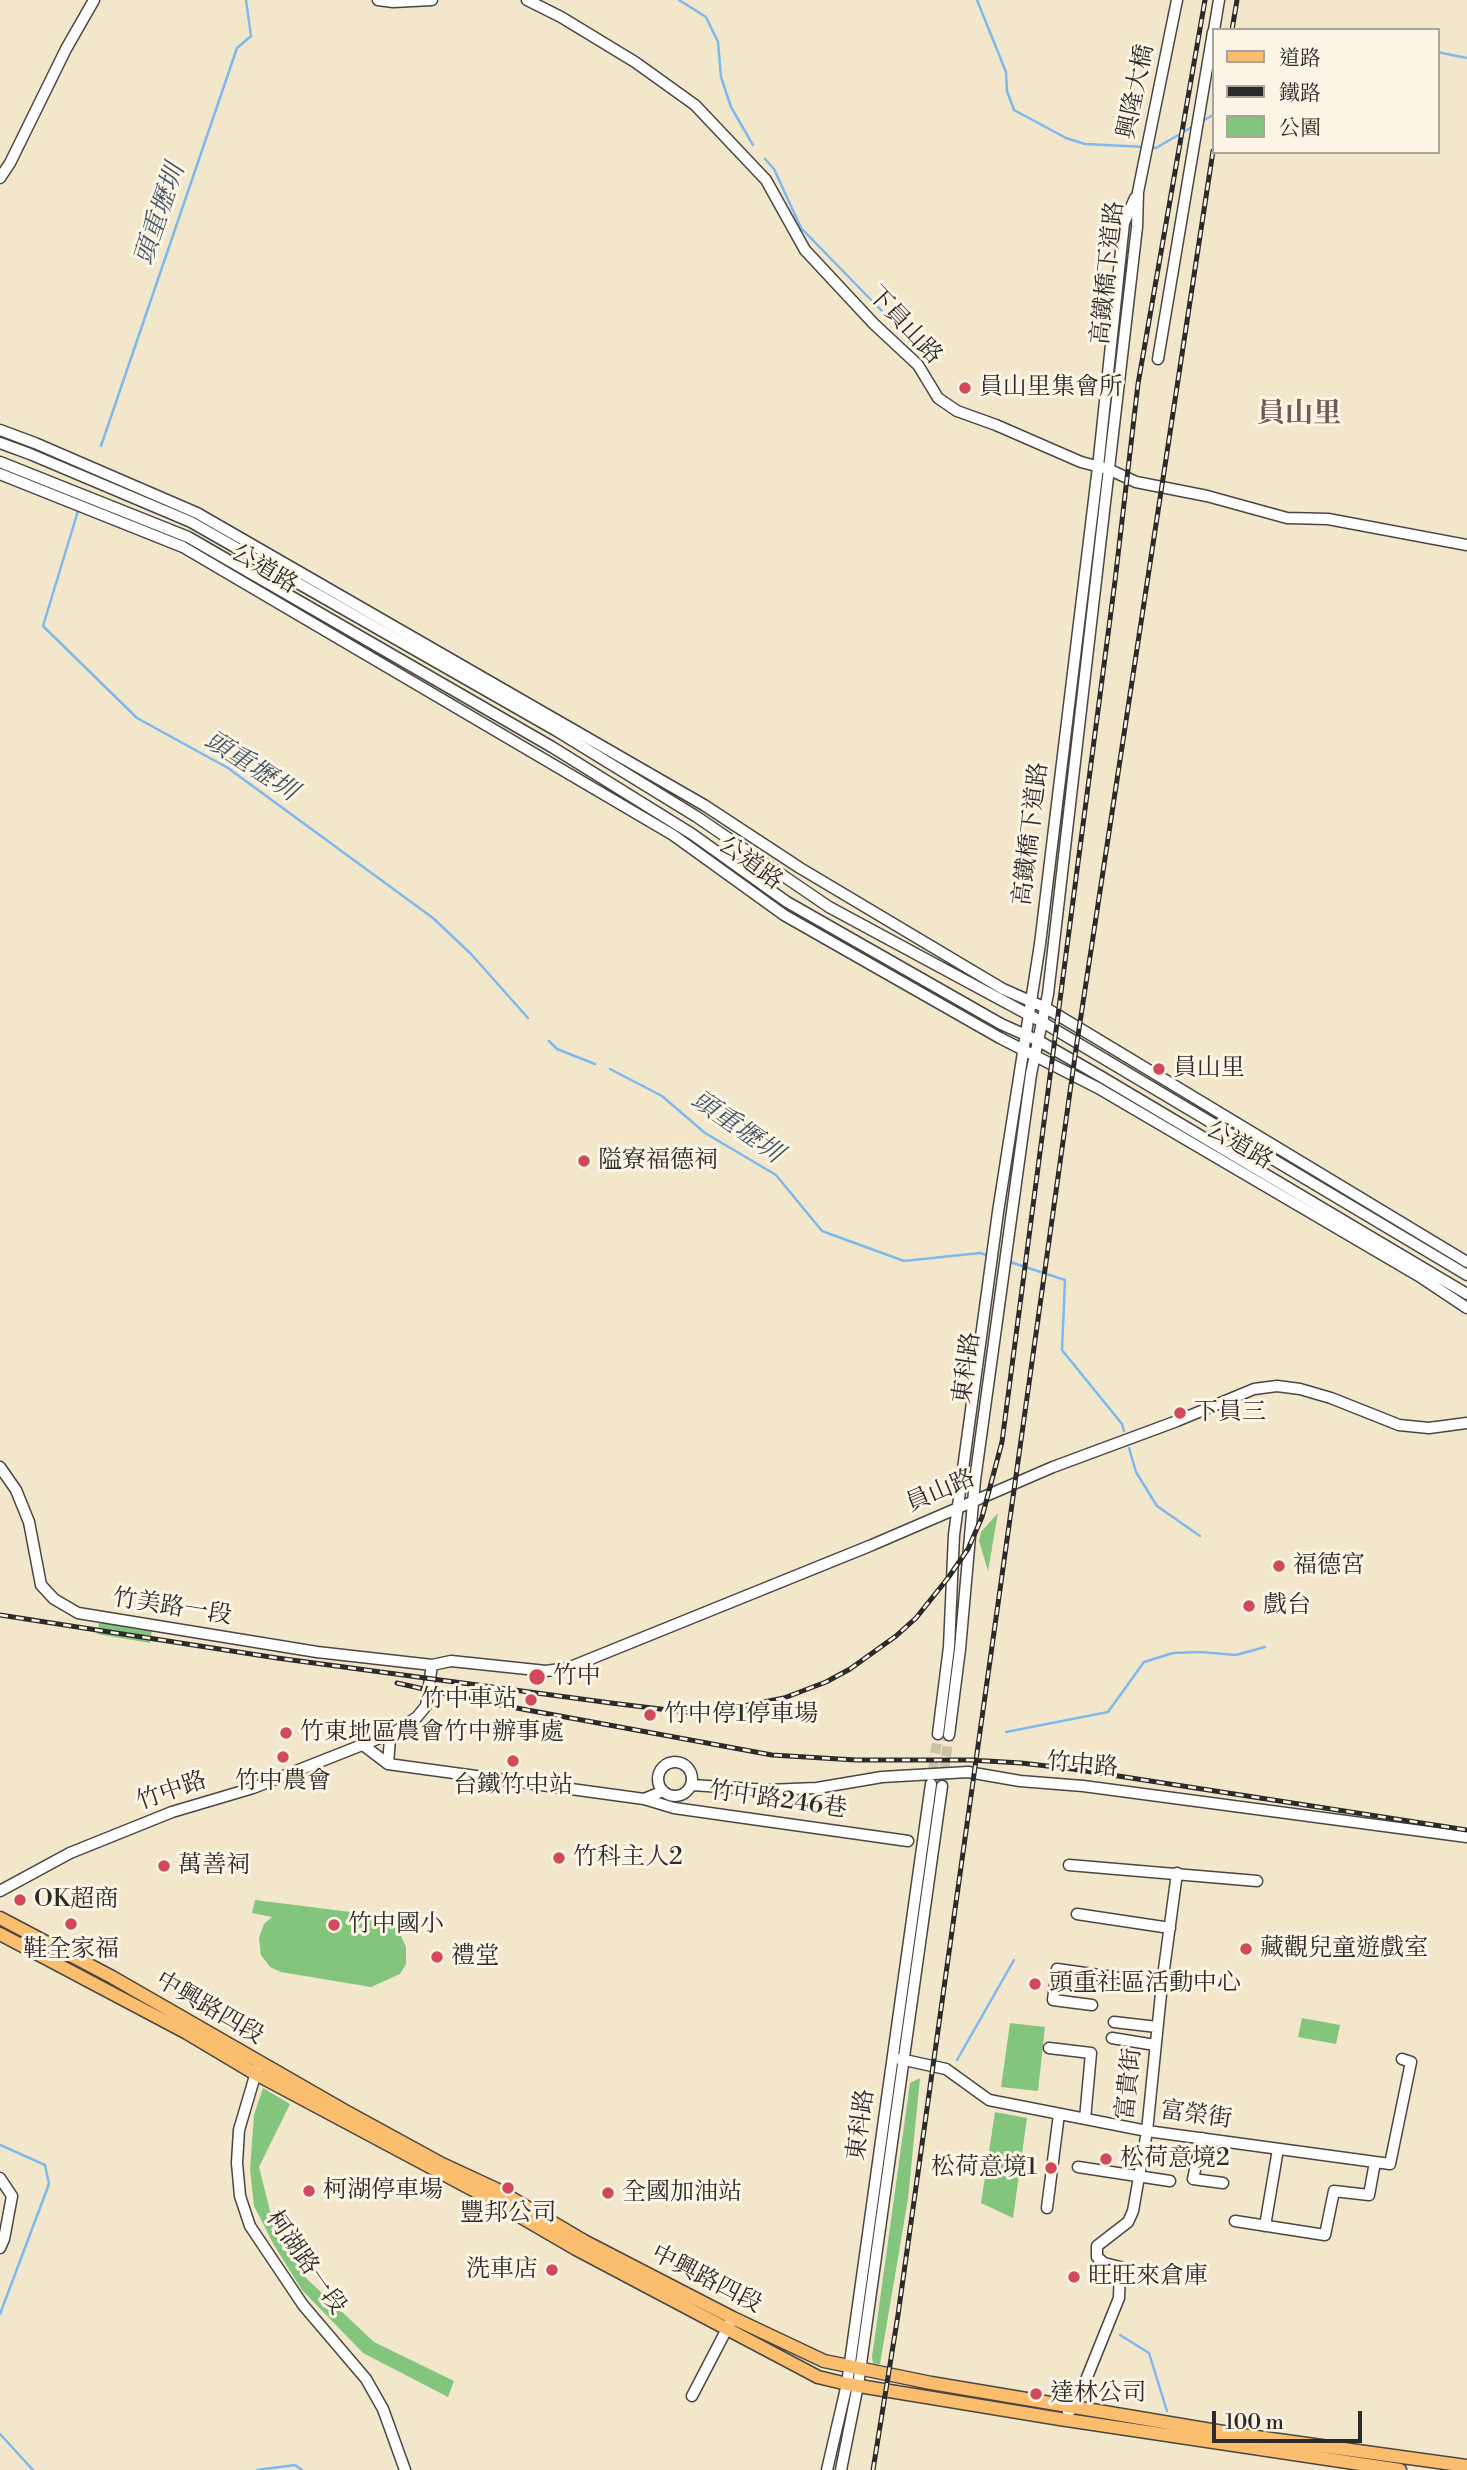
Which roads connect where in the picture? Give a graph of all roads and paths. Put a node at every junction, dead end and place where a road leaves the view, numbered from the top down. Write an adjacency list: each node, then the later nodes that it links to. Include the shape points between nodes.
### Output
1 (94, 0): 9 (street)
2 (378, 0): 3 (street)
3 (432, 0)
4 (527, 0): 15 (street, 下員山路, via 635,62 695,105 766,180 805,250 918,365 947,405)
5 (1177, 0): 10 (street, 興隆大橋)
6 (1219, 0): 7 (street)
7 (1214, 28)
8 (1212, 37): 11 (street)
9 (0, 178)
10 (1138, 192): 15 (street, 高鐵橋下道路, via 1124,223)
11 (1158, 359)
12 (0, 430): 18 (street, 公道路, via 197,513 692,798 1003,989)
13 (0, 443): 20 (street, 公道路, via 191,522 557,731 697,817 829,907)
14 (0, 462): 22 (street, 公道路, via 188,537 552,747 692,834 787,902)
15 (1103, 468): 17 (street, 下員山路, via 1136,482 1287,518 1328,519); 18 (street, 高鐵橋下道路); 19 (street, 高鐵橋下道路)
16 (0, 474): 25 (street, 公道路, via 183,547 673,835 785,915)
17 (1467, 545)
18 (1032, 1000): 19 (street, 公道路); 20 (street, 高鐵橋下道路)
19 (1046, 1008): 21 (street, 東科路); 24 (street, 公道路)
20 (1029, 1015): 21 (street, 公道路); 22 (street, 高鐵橋下道路)
21 (1044, 1023): 23 (street, 東科路); 27 (street, 公道路)
22 (1026, 1035): 23 (street, 公道路); 25 (street, 高鐵橋下道路)
23 (1039, 1041): 26 (street, 東科路); 28 (street, 公道路)
24 (1105, 1044): 27 (street); 31 (street, 公道路)
25 (1024, 1048): 26 (street, 公道路); 30 (street, 東科路)
26 (1035, 1054): 29 (street, 公道路); 30 (street, 東科路)
27 (1103, 1057): 33 (street, 公道路)
28 (1100, 1076): 29 (street); 32 (street, 公道路)
29 (1098, 1088): 32 (street, 公道路)
30 (1004, 1213): 38 (street, 東科路, via 1002,1277); 39 (street, 東科路, via 990,1276)
31 (1467, 1262)
32 (1425, 1274): 34 (street, 公道路); 35 (street, 公道路)
33 (1467, 1275)
34 (1467, 1294)
35 (1467, 1308)
36 (1467, 1423): 38 (street, 員山路, via 1429,1428 1399,1425 1300,1389 1254,1389)
37 (0, 1467): 40 (street, 竹美路一段, via 29,1522 41,1585 78,1613 317,1652)
38 (972, 1501): 39 (street, 員山路); 39 (street, 東科路, via 960,1649 943,1734)
39 (958, 1508): 40 (street, 員山路, via 568,1668 536,1671 462,1662)
40 (432, 1665): 41 (street, 竹中路, via 426,1706)
41 (395, 1732): 42 (street, 竹中路); 43 (street, via 388,1746)
42 (363, 1745): 43 (street); 53 (street, 竹中路, via 253,1788 159,1817 70,1853)
43 (388, 1764): 47 (street)
44 (692, 1785): 46 (street, via 679,1796); 46 (street, via 690,1770 671,1762 659,1772); 48 (street, 竹中路, via 817,1788 882,1777 968,1772)
45 (936, 1785): 65 (street, 東科路)
46 (663, 1791): 47 (street)
47 (644, 1799): 49 (street, 竹中路246巷, via 674,1808)
48 (1467, 1837)
49 (908, 1841)
50 (1069, 1865): 51 (street)
51 (1177, 1873): 52 (street); 56 (street, 富貴街)
52 (1257, 1881)
53 (0, 1891)
54 (1077, 1914): 56 (street)
55 (0, 1918): 67 (main road, 中興路四段, via 112,1977)
56 (1170, 1928): 58 (street, 富貴街)
57 (0, 1934): 67 (main road, 中興路四段)
58 (1161, 1984): 59 (street, via 1057,1969 1053,2000); 61 (street, 富貴街)
59 (1092, 2005)
60 (1114, 2022): 61 (street)
61 (1157, 2027): 63 (street, 富貴街)
62 (1112, 2038): 63 (street)
63 (1155, 2045): 70 (street, 富貴街)
64 (1049, 2048): 69 (street, via 1091,2053)
65 (899, 2058): 68 (street, 富榮街, via 946,2069 989,2100); 84 (street, 東科路)
66 (1402, 2059): 73 (street, via 1411,2062 1390,2164)
67 (257, 2068): 83 (main road, 中興路四段); 90 (street, 柯湖路一段, via 239,2130 237,2163 240,2196 250,2226 303,2305 366,2379 383,2409)
68 (1059, 2113): 69 (street, 富榮街); 79 (street)
69 (1085, 2119): 70 (street, 富榮街)
70 (1147, 2131): 71 (street, 富榮街); 75 (street, 富貴街)
71 (1202, 2138): 72 (street, 富榮街); 78 (street, via 1193,2179)
72 (1278, 2149): 73 (street, 富榮街); 81 (street)
73 (1375, 2162): 81 (street, via 1369,2195 1334,2191 1325,2235)
74 (1078, 2167): 75 (street)
75 (1138, 2175): 77 (street); 87 (street, 富貴街, via 1128,2222 1097,2245 1097,2257 1120,2267 1119,2298)
76 (0, 2178): 82 (street, via 12,2196)
77 (1170, 2181)
78 (1223, 2183)
79 (1047, 2208)
80 (1235, 2221): 81 (street)
81 (1265, 2226)
82 (1, 2243)
83 (729, 2323): 84 (main road, 中興路四段, via 816,2358); 85 (main road, 中興路四段, via 818,2377); 86 (street)
84 (855, 2368): 85 (street, 東科路); 87 (main road, 中興路四段)
85 (853, 2385): 88 (main road, 中興路四段); 91 (street, 東科路); 92 (street, 東科路)
86 (692, 2396)
87 (1075, 2407): 88 (street, 富貴街); 89 (main road, 中興路四段)
88 (1060, 2419): 93 (main road, 中興路四段)
89 (1467, 2466)
90 (405, 2470)
91 (827, 2470)
92 (841, 2470)
93 (1400, 2470)

